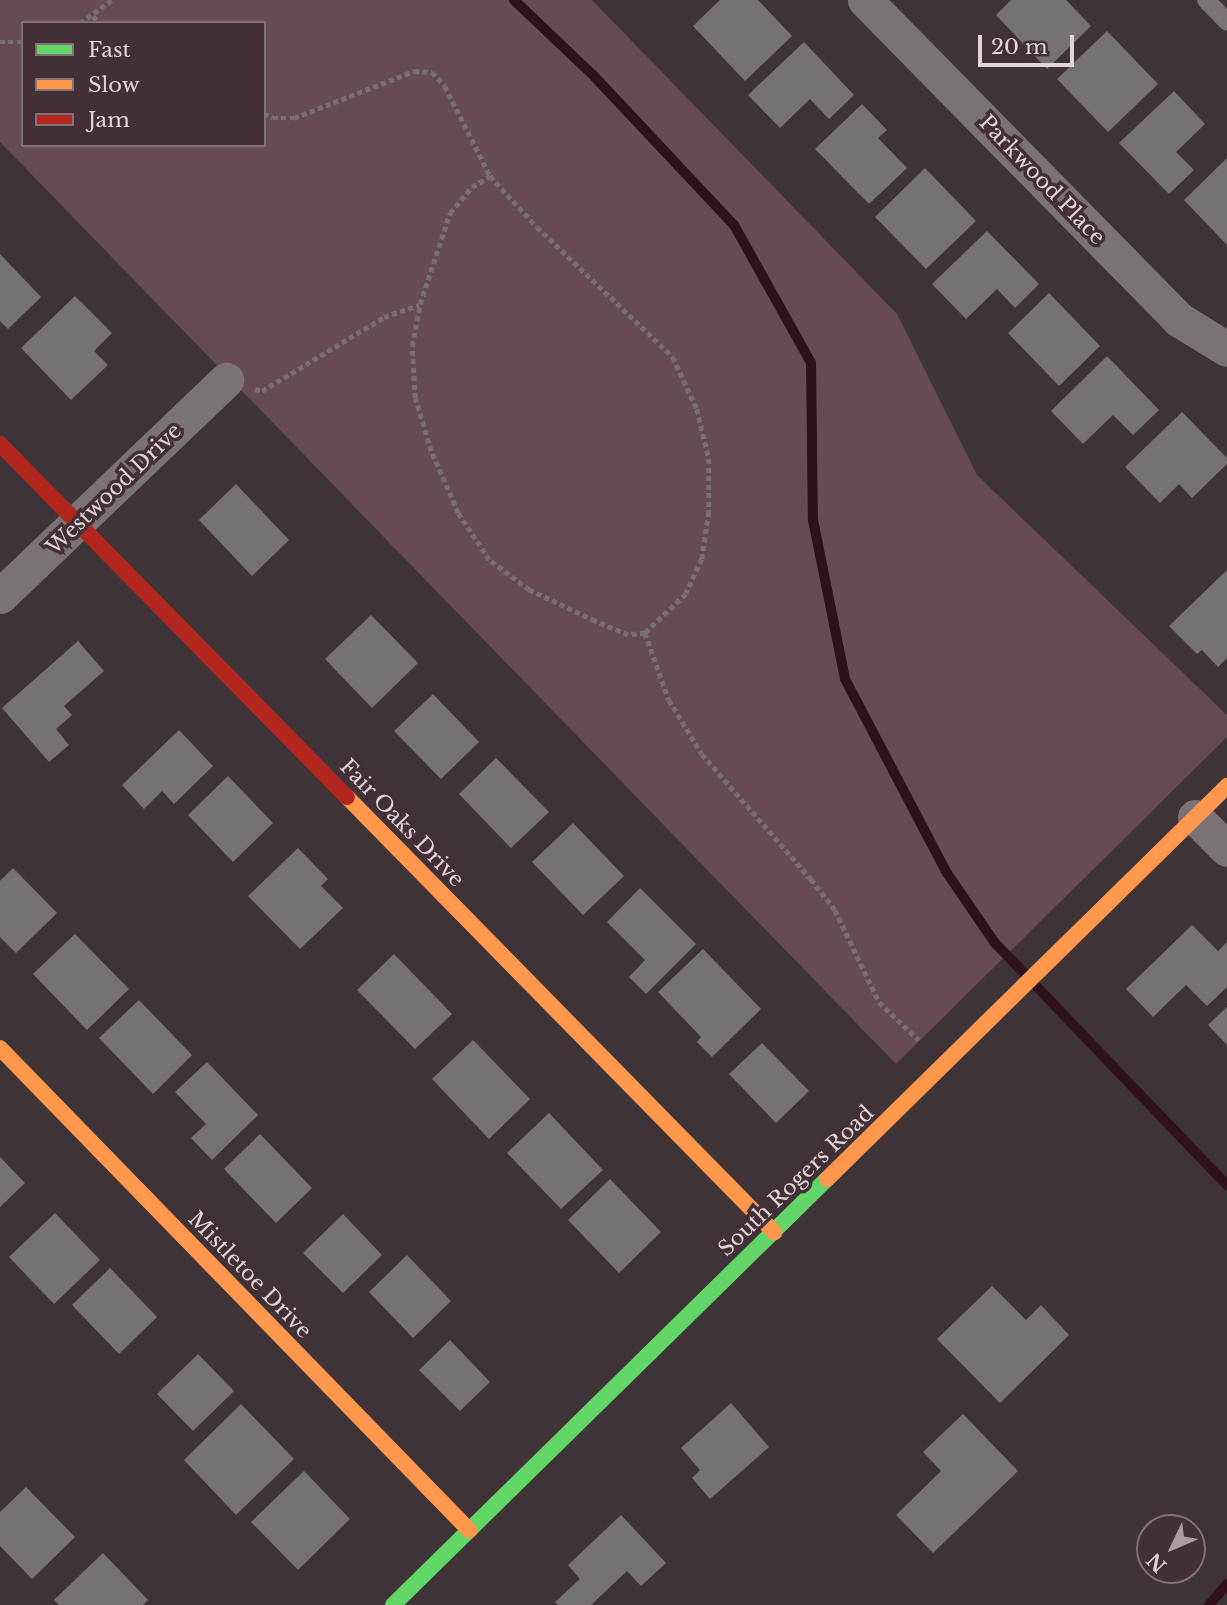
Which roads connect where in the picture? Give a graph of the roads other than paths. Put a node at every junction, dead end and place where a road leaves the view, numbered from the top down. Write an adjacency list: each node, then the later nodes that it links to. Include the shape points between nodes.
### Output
1 (865, 0): 4 (street, Parkwood Place, via 1178,319)
2 (1206, 0): 3 (lane)
3 (1227, 22)
4 (1227, 349)
5 (226, 380): 7 (street, Westwood Drive)
6 (0, 443): 7 (street, Fair Oaks Drive)
7 (80, 524): 8 (street, Westwood Drive); 13 (street, Fair Oaks Drive)
8 (0, 596)
9 (1227, 786): 10 (street, South Rogers Road)
10 (1195, 817): 11 (street); 13 (street, South Rogers Road)
11 (1227, 849)
12 (0, 1048): 14 (street, Mistletoe Drive)
13 (774, 1232): 14 (street, South Rogers Road)
14 (470, 1530): 15 (street, South Rogers Road)
15 (393, 1605)

